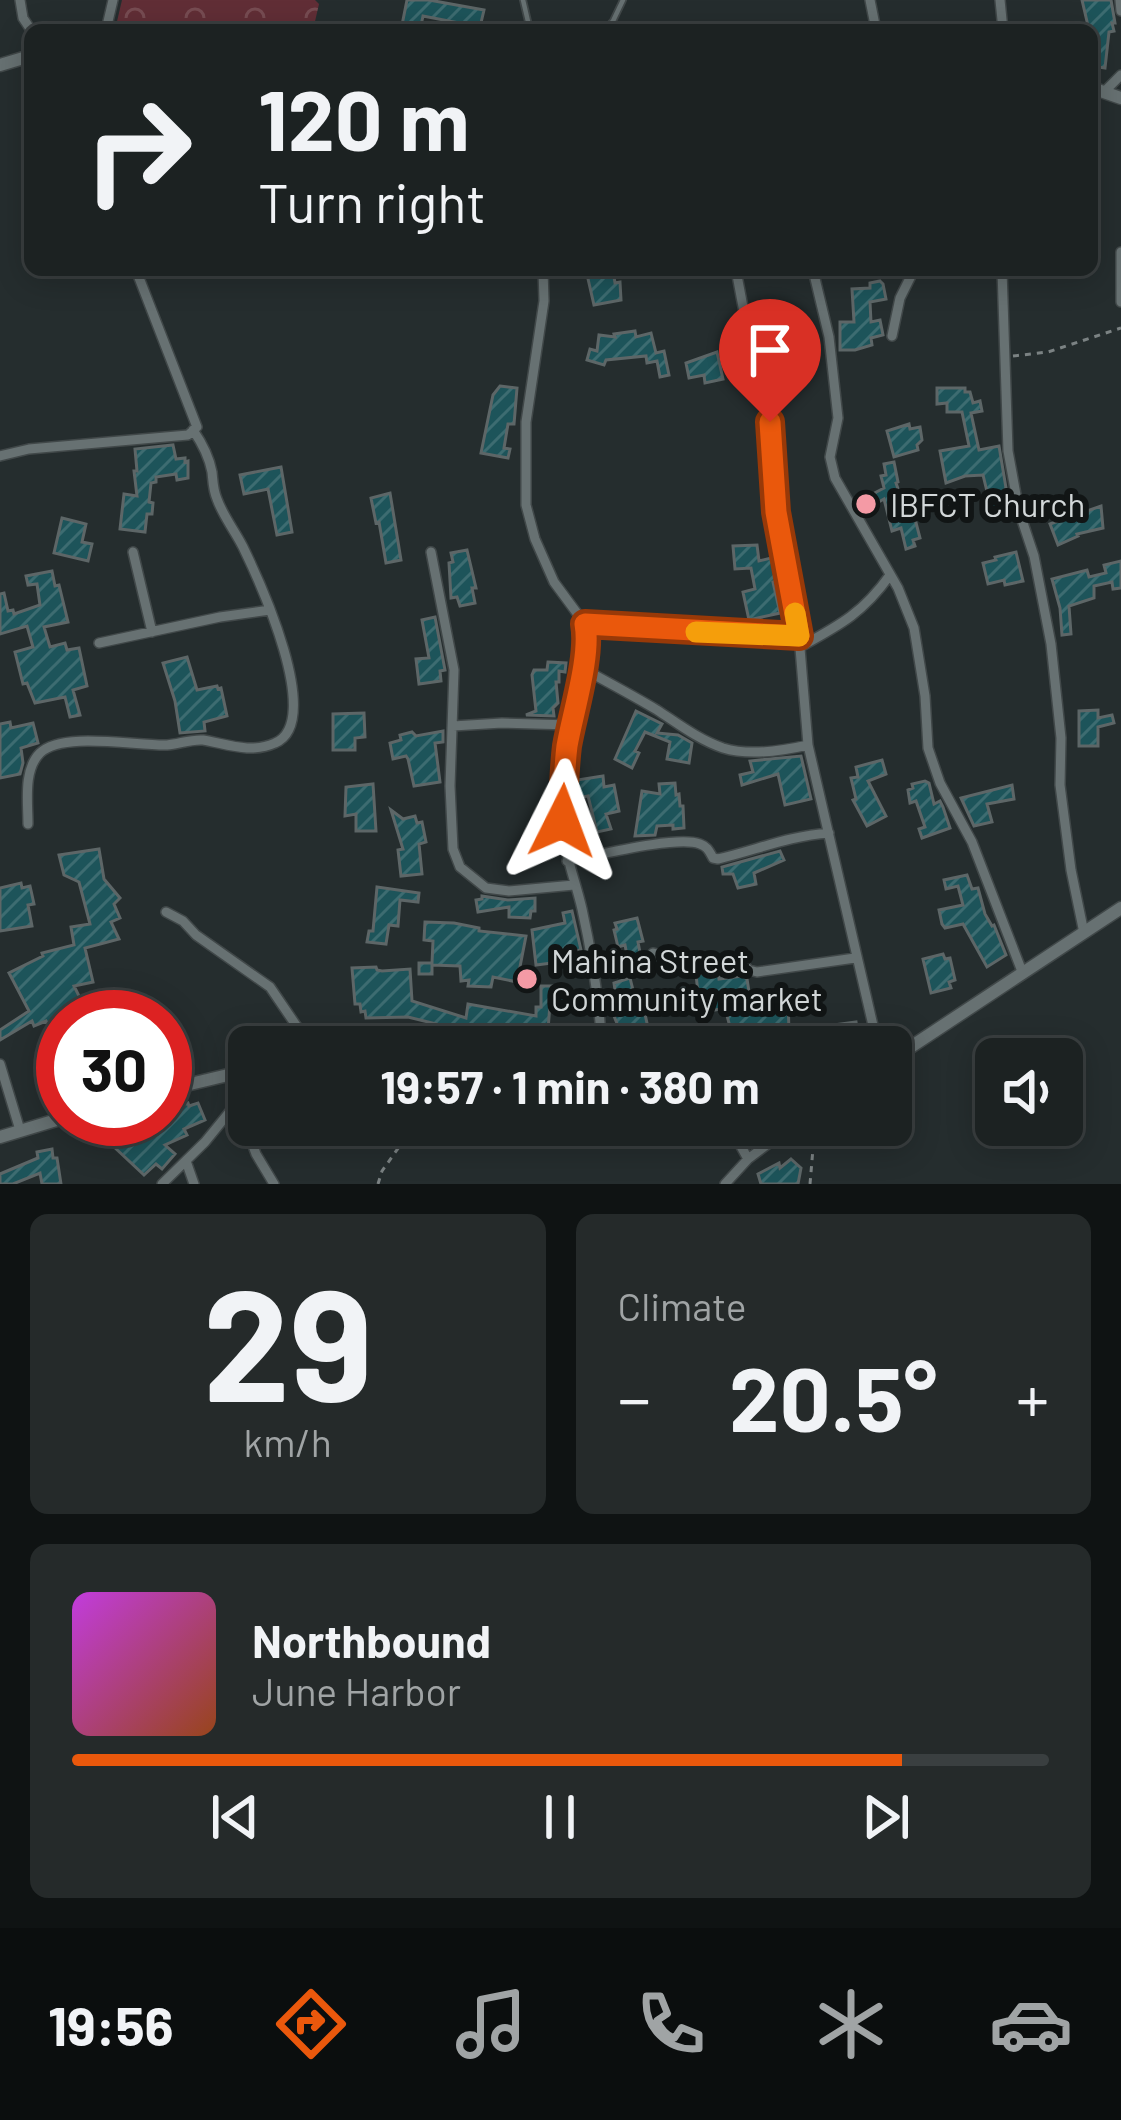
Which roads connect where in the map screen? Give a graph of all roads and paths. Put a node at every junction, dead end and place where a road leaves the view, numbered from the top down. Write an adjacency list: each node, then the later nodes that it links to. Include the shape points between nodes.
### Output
1 (1120, 0): 2 (street)
2 (1121, 11)
3 (1121, 75): 4 (street)
4 (1098, 90): 5 (street)
5 (1121, 98)
6 (1121, 252): 13 (street)
7 (138, 276): 17 (street)
8 (543, 276): 23 (street, via 526,422 526,505 554,582)
9 (737, 276): 25 (street, via 770,422 776,512)
10 (814, 276): 21 (street, via 838,418 830,457 835,478)
11 (911, 276): 15 (street)
12 (1002, 276): 16 (street)
13 (1121, 302)
14 (1121, 328): 16 (path, via 1048,352)
15 (892, 336)
16 (1005, 356): 37 (street, via 1008,451 1051,644 1060,785)
17 (194, 430): 18 (street); 22 (street, via 217,500)
18 (0, 456)
19 (133, 552): 24 (street)
20 (431, 552): 29 (street, via 454,670)
21 (890, 575): 25 (street, via 870,603); 40 (street, via 914,628 934,766)
22 (270, 610): 24 (street); 31 (street, via 294,690 286,736 248,748 191,740 50,747 31,769)
23 (585, 624): 25 (street); 27 (street)
24 (152, 632): 26 (street)
25 (800, 641): 30 (street)
26 (99, 643)
27 (582, 668): 28 (street); 30 (street, via 723,748)
28 (571, 724): 29 (street); 33 (street, via 562,821)
29 (453, 726): 34 (street, via 453,849 460,867 486,888)
30 (808, 745): 32 (street)
31 (28, 824)
32 (829, 832): 33 (street, via 718,859 698,842); 39 (street)
33 (567, 861): 34 (street)
34 (574, 885): 42 (street)
35 (1121, 908): 37 (street)
36 (166, 912): 41 (street, via 270,987)
37 (1084, 933): 40 (street)
38 (653, 953): 39 (street, via 740,961 758,972)
39 (856, 958): 43 (street)
40 (1024, 974): 44 (street)
41 (297, 1026)
42 (599, 1026)
43 (873, 1026)
44 (912, 1046)
45 (0, 1064): 50 (street)
46 (228, 1075): 47 (street)
47 (192, 1084)
48 (228, 1116): 58 (street)
49 (36, 1126): 50 (street)
50 (20, 1130): 51 (street)
51 (0, 1137)
52 (253, 1146): 61 (street)
53 (403, 1146): 62 (path)
54 (741, 1146): 57 (street)
55 (766, 1146): 57 (street)
56 (813, 1146): 64 (path)
57 (748, 1159): 63 (street)
58 (186, 1161): 59 (street); 60 (street)
59 (162, 1184)
60 (194, 1184)
61 (274, 1184)
62 (378, 1184)
63 (725, 1184)
64 (809, 1184)

